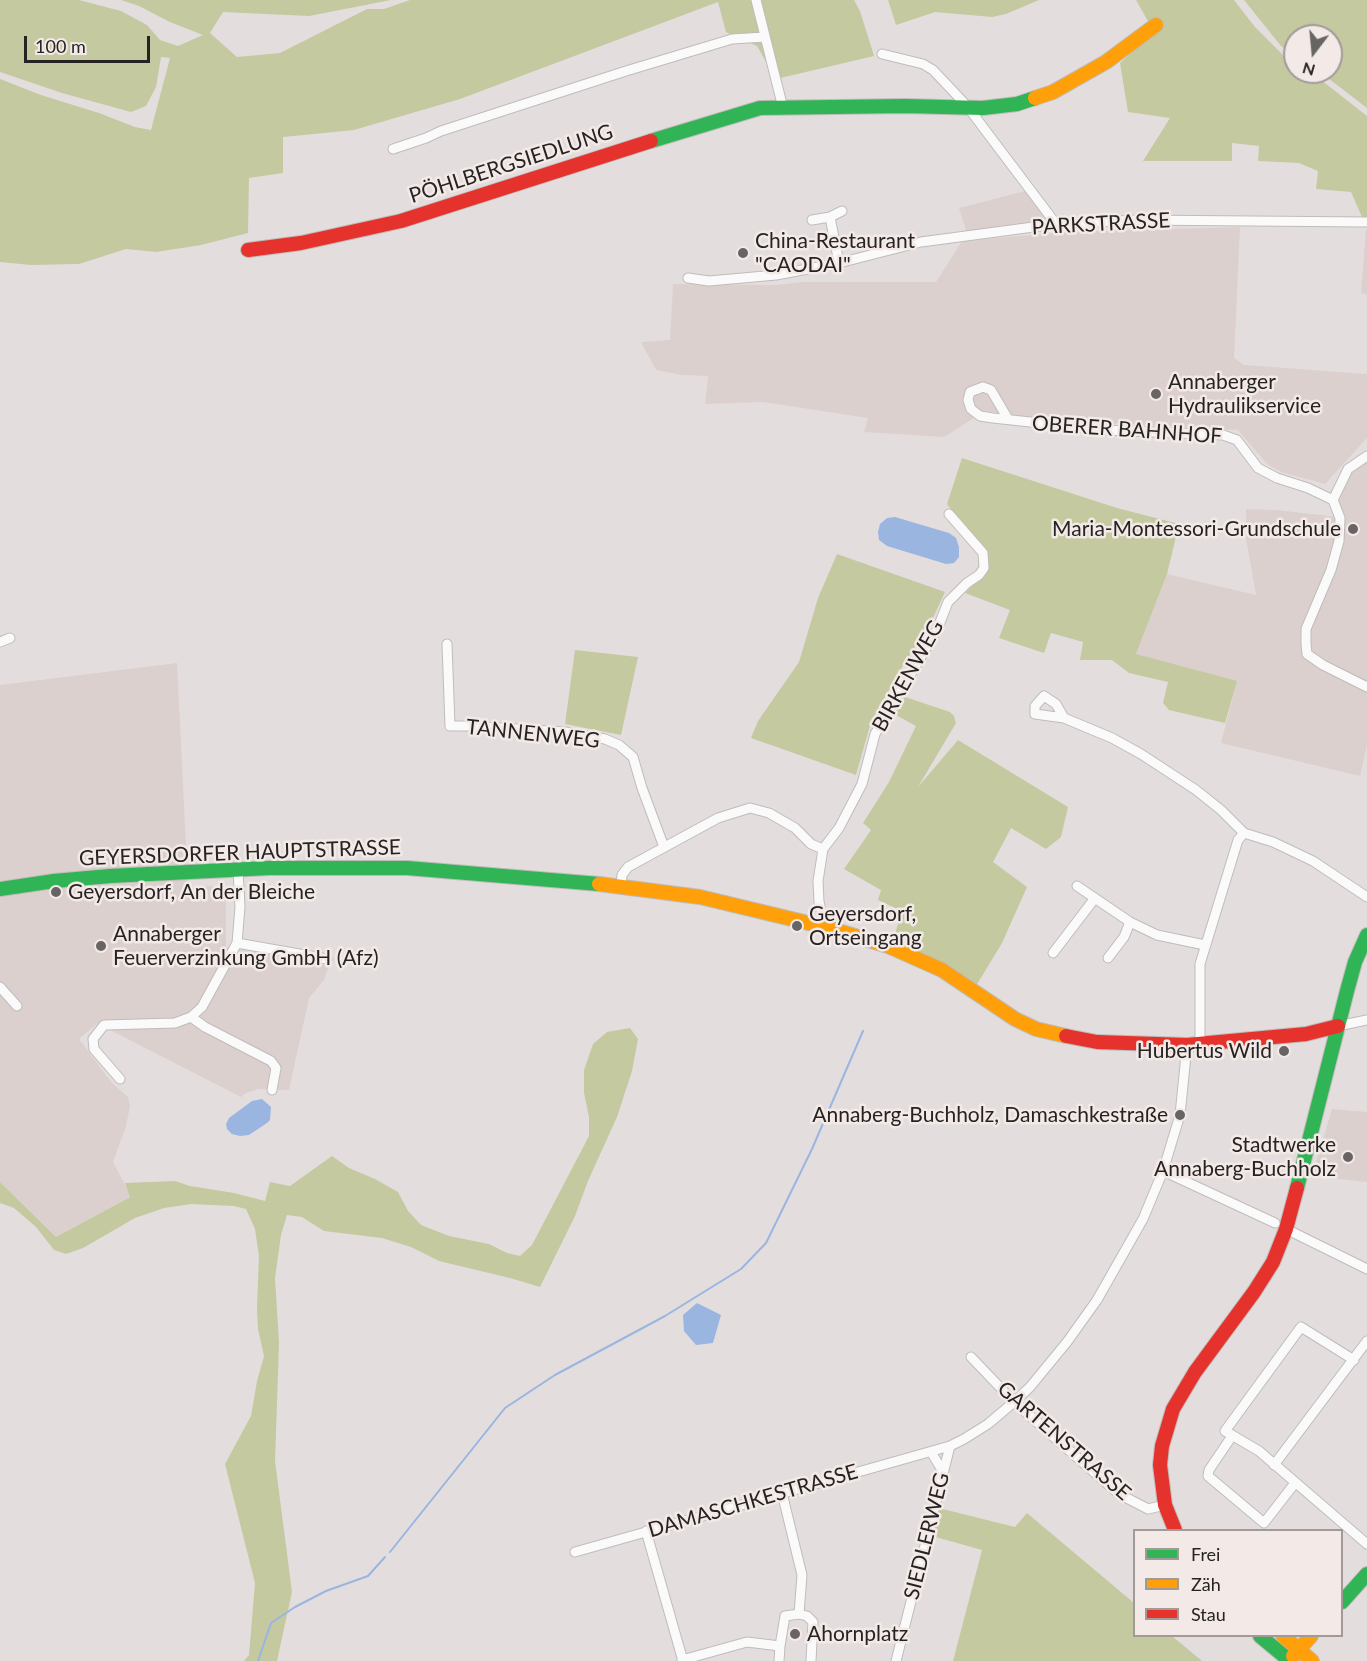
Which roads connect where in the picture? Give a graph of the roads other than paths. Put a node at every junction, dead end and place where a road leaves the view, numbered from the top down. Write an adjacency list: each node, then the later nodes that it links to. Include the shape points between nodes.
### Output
1 (756, 0): 3 (street)
2 (1156, 25): 5 (main road, PÖHLBERGSIEDLUNG, via 1106,62 1053,92 1017,104)
3 (765, 37): 6 (street); 7 (street, via 732,39)
4 (882, 54): 5 (street, via 933,70)
5 (967, 106): 6 (main road, PÖHLBERGSIEDLUNG); 12 (street)
6 (783, 108): 13 (main road, PÖHLBERGSIEDLUNG, via 760,108 738,114 401,221)
7 (393, 149)
8 (842, 211): 9 (street)
9 (830, 217): 10 (street); 14 (street)
10 (812, 220)
11 (1367, 222): 12 (street, PARKSTRASSE, via 1137,220)
12 (1056, 224): 14 (street, PARKSTRASSE, via 921,242)
13 (248, 250)
14 (839, 263): 15 (street, PARKSTRASSE, via 776,275)
15 (688, 278)
16 (1008, 419): 16 (street, OBERER BAHNHOF, via 991,390 983,387 970,392 968,400 975,413); 18 (street, OBERER BAHNHOF, via 1105,430 1223,435 1237,440 1258,468)
17 (1367, 456): 18 (street, via 1348,469)
18 (1333, 500): 23 (street, via 1340,518 1339,541 1306,629 1307,654)
19 (949, 514): 27 (street, BIRKENWEG, via 983,553 984,568 948,602 937,630 875,734 862,784 840,828)
20 (10, 638): 21 (street)
21 (0, 642)
22 (447, 644): 26 (street, TANNENWEG, via 450,726 565,732 619,745 633,757)
23 (1367, 687)
24 (1064, 718): 25 (street, via 1112,738 1167,769)
25 (1244, 833): 32 (street, via 1313,861); 38 (street, DAMASCHKESTRASSE, via 1238,840)
26 (664, 847): 27 (street, via 718,818 750,808 769,813); 29 (street, via 627,867)
27 (823, 849): 35 (street, BIRKENWEG, via 818,881)
28 (238, 870): 29 (main road, GEYERSDORFER HAUPTSTRASSE, via 407,868); 31 (main road, GEYERSDORFER HAUPTSTRASSE, via 81,878); 37 (street)
29 (621, 886): 35 (main road, GEYERSDORFER HAUPTSTRASSE, via 700,897)
30 (1077, 886): 33 (street)
31 (0, 889)
32 (1367, 897)
33 (1095, 898): 34 (street); 39 (street)
34 (1130, 922): 38 (street, via 1157,935); 40 (street)
35 (825, 927): 47 (main road, GEYERSDORFER HAUPTSTRASSE, via 920,959 1036,1029 1098,1042)
36 (1367, 934): 46 (main road, via 1355,962)
37 (237, 943): 41 (street); 44 (street, via 211,993)
38 (1205, 945): 47 (street, DAMASCHKESTRASSE)
39 (1053, 953)
40 (1108, 958)
41 (327, 959)
42 (0, 987): 43 (street)
43 (17, 1006)
44 (191, 1017): 48 (street, via 175,1023 104,1025 93,1039 94,1049); 49 (street, via 271,1061 276,1068)
45 (1367, 1020): 46 (street)
46 (1338, 1026): 47 (main road, GEYERSDORFER HAUPTSTRASSE, via 1306,1034); 51 (main road)
47 (1193, 1044): 50 (street, DAMASCHKESTRASSE, via 1180,1115)
48 (120, 1079)
49 (272, 1090)
50 (1163, 1171): 51 (street); 56 (street, DAMASCHKESTRASSE, via 1143,1219 1097,1300 1067,1342)
51 (1281, 1226): 52 (street); 64 (main road, via 1273,1262 1173,1409 1160,1465)
52 (1367, 1269)
53 (1367, 1341): 55 (street)
54 (971, 1357): 56 (street, GARTENSTRASSE)
55 (1354, 1360): 57 (street, via 1301,1327 1225,1431); 60 (street)
56 (1014, 1402): 58 (street, DAMASCHKESTRASSE, via 988,1424); 64 (street, GARTENSTRASSE, via 1119,1494 1149,1509)
57 (1232, 1436): 60 (street); 62 (street, via 1208,1476 1264,1523)
58 (950, 1446): 59 (street, DAMASCHKESTRASSE); 61 (street, SIEDLERWEG)
59 (931, 1452): 61 (street); 63 (street, DAMASCHKESTRASSE)
60 (1274, 1465): 62 (street)
61 (942, 1470): 80 (street, SIEDLERWEG)
62 (1295, 1483): 67 (street)
63 (782, 1493): 66 (street, DAMASCHKESTRASSE); 71 (street, via 802,1575)
64 (1165, 1504): 65 (main road)
65 (1175, 1529)
66 (646, 1531): 68 (street, DAMASCHKESTRASSE); 77 (street)
67 (1367, 1544)
68 (575, 1552)
69 (1367, 1574): 70 (main road)
70 (1343, 1600)
71 (799, 1614): 75 (street, via 785,1616); 79 (street, via 813,1622)
72 (1262, 1637): 81 (main road)
73 (1285, 1637): 76 (main road)
74 (1309, 1637): 76 (main road)
75 (780, 1646): 77 (street, via 747,1642); 78 (street)
76 (1299, 1649): 81 (main road); 82 (main road)
77 (682, 1660)
78 (779, 1661)
79 (810, 1661)
80 (896, 1661)
81 (1289, 1661)
82 (1312, 1661)

